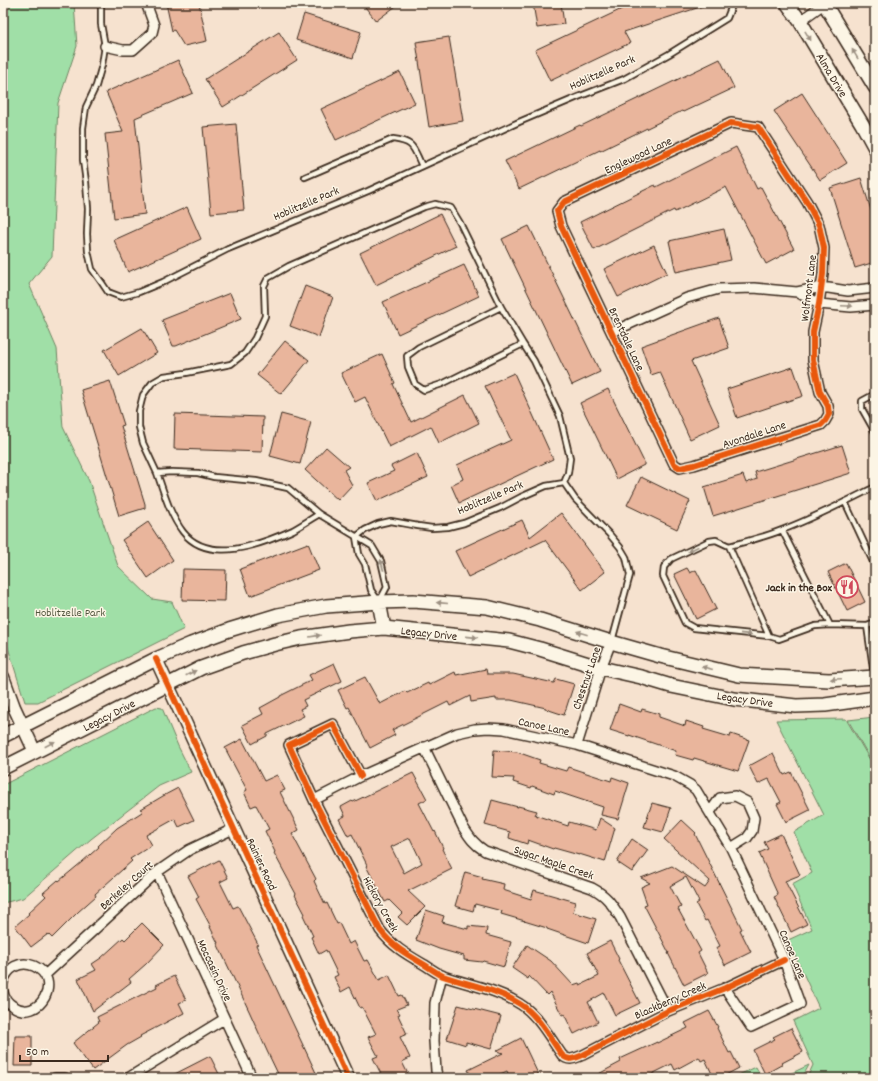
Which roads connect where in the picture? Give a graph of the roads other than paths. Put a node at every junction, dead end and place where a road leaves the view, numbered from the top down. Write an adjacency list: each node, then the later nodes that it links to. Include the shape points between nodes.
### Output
1 (101, 3): 7 (lane, Hoblitzelle Park)
2 (146, 3): 7 (street, via 154,25 152,34 133,50)
3 (733, 3): 11 (lane, Hoblitzelle Park, via 727,18 624,79 519,122)
4 (787, 3): 6 (main road, Alma Drive)
5 (824, 3): 6 (street); 8 (main road, one-way to 5)
6 (800, 21): 10 (main road, Alma Drive, one-way to 10)
7 (105, 46): 11 (lane, Hoblitzelle Park, via 96,86 86,107 83,128 88,251 92,268 108,292 121,297 163,282 228,249)
8 (875, 87)
9 (738, 124): 13 (street, Englewood Lane, via 730,123 564,202 557,211); 14 (street, Wolfmont Lane, via 758,128 807,202 819,225 824,248)
10 (875, 148)
11 (422, 166): 12 (lane, via 412,145 404,140 393,139)
12 (305, 177)
13 (558, 216): 20 (street, Brentdale Lane)
14 (822, 287): 15 (street, via 848,290); 16 (street); 17 (street, Wolfmont Lane)
15 (875, 288)
16 (797, 292): 17 (street); 20 (street, via 754,288 719,289 687,298)
17 (819, 304): 18 (street, one-way to 18, via 851,307); 23 (street, Wolfmont Lane, via 813,332 813,360 820,392 828,406)
18 (875, 305)
19 (501, 307): 21 (lane); 21 (lane, via 419,347 407,356 408,367 416,384 424,390 442,384); 26 (lane, via 451,208 434,204 289,266 268,278 264,286 265,316 245,353 231,364 164,376 152,383 143,395 139,427 143,443)
20 (612, 332): 25 (street, Brentdale Lane, via 674,464)
21 (523, 344): 27 (lane, via 534,361 560,416 570,458)
22 (875, 394): 24 (lane, via 862,401 862,409)
23 (829, 414): 25 (street, Avondale Lane, via 821,424)
24 (875, 432)
25 (680, 468)
26 (157, 473): 30 (lane, via 198,472 214,477 256,481 288,488); 30 (lane, via 174,517 183,532 198,545 218,550 241,548 293,530)
27 (564, 483): 32 (lane, Hoblitzelle Park, via 546,486 500,508 448,527 432,528 391,521 378,524); 41 (lane, via 575,499 620,547 626,558 630,575)
28 (875, 487): 29 (lane)
29 (845, 502): 31 (lane); 34 (lane)
30 (319, 514): 32 (lane)
31 (782, 530): 33 (lane); 37 (lane)
32 (356, 537): 35 (lane, via 359,554 366,564 371,590); 35 (lane, one-way to 32, via 387,587 381,561 372,546)
33 (729, 546): 40 (lane); 40 (lane, one-way to 40, via 716,540 709,541 671,559 664,567 664,576 685,623 694,628)
34 (875, 566)
35 (379, 602): 39 (main road); 41 (main road, Legacy Drive, one-way to 35, via 487,607 412,601); 42 (main road, Legacy Drive, via 326,606 278,615 229,630)
36 (875, 623): 38 (lane)
37 (830, 625): 38 (lane); 40 (lane, via 815,626 778,639)
38 (867, 626): 45 (lane)
39 (384, 628): 43 (main road, Legacy Drive, one-way to 43, via 509,641); 46 (main road, Legacy Drive, one-way to 39, via 202,668 276,644 301,638)
40 (769, 636)
41 (611, 642): 43 (street, Chestnut Lane); 45 (main road, Legacy Drive, one-way to 41, via 829,680 738,675)
42 (156, 659): 46 (street, Rainier Road); 48 (main road, Legacy Drive)
43 (601, 668): 47 (main road, Legacy Drive, via 734,699 796,706); 50 (street, Chestnut Lane)
44 (3, 677): 48 (street)
45 (875, 677): 47 (main road)
46 (167, 685): 52 (main road, Legacy Drive, one-way to 46); 57 (street, Rainier Road)
47 (875, 698)
48 (22, 727): 49 (main road, Legacy Drive); 52 (street)
49 (3, 736)
50 (577, 745): 51 (street, Canoe Lane, via 488,728 457,733); 56 (street, Canoe Lane, via 674,776 696,790)
51 (424, 748): 54 (street, Canoe Lane); 67 (street, Sugar Maple Creek, via 463,827 476,845 485,851 592,888 611,903)
52 (35, 752): 53 (main road, Legacy Drive)
53 (3, 768)
54 (361, 776): 55 (street, Canoe Lane); 55 (street, Hickory Creek, via 333,724 289,745)
55 (314, 800): 62 (street, Hickory Creek, via 388,941 400,951)
56 (710, 812): 58 (street, Canoe Lane); 58 (street, via 720,798 735,796 747,802 754,818 752,831 747,838)
57 (233, 829): 59 (street, Berkeley Court, via 189,850); 74 (street, Rainier Road)
58 (731, 848): 60 (street, Canoe Lane)
59 (157, 872): 61 (street, Berkeley Court); 68 (street, Moccasin Drive)
60 (784, 960): 64 (street, Blackberry Creek); 66 (street, Canoe Lane)
61 (45, 975): 63 (street, via 29,964 20,964 11,969); 65 (street, via 47,993 43,1002 35,1008 16,1008 8,1003)
62 (442, 975): 69 (street, Hickory Creek, via 493,991 521,1004 540,1024); 75 (street, via 435,1003 434,1041)
63 (3, 982)
64 (725, 988): 66 (street, Blackberry Creek, via 750,1027); 67 (street, Blackberry Creek)
65 (3, 992)
66 (800, 1004)
67 (668, 1011): 69 (street, Blackberry Creek, via 583,1055 572,1060)
68 (224, 1019): 72 (street); 73 (street, Moccasin Drive)
69 (566, 1059)
70 (54, 1078): 71 (street)
71 (65, 1078)
72 (128, 1078)
73 (252, 1078)
74 (348, 1078)
75 (438, 1078)

